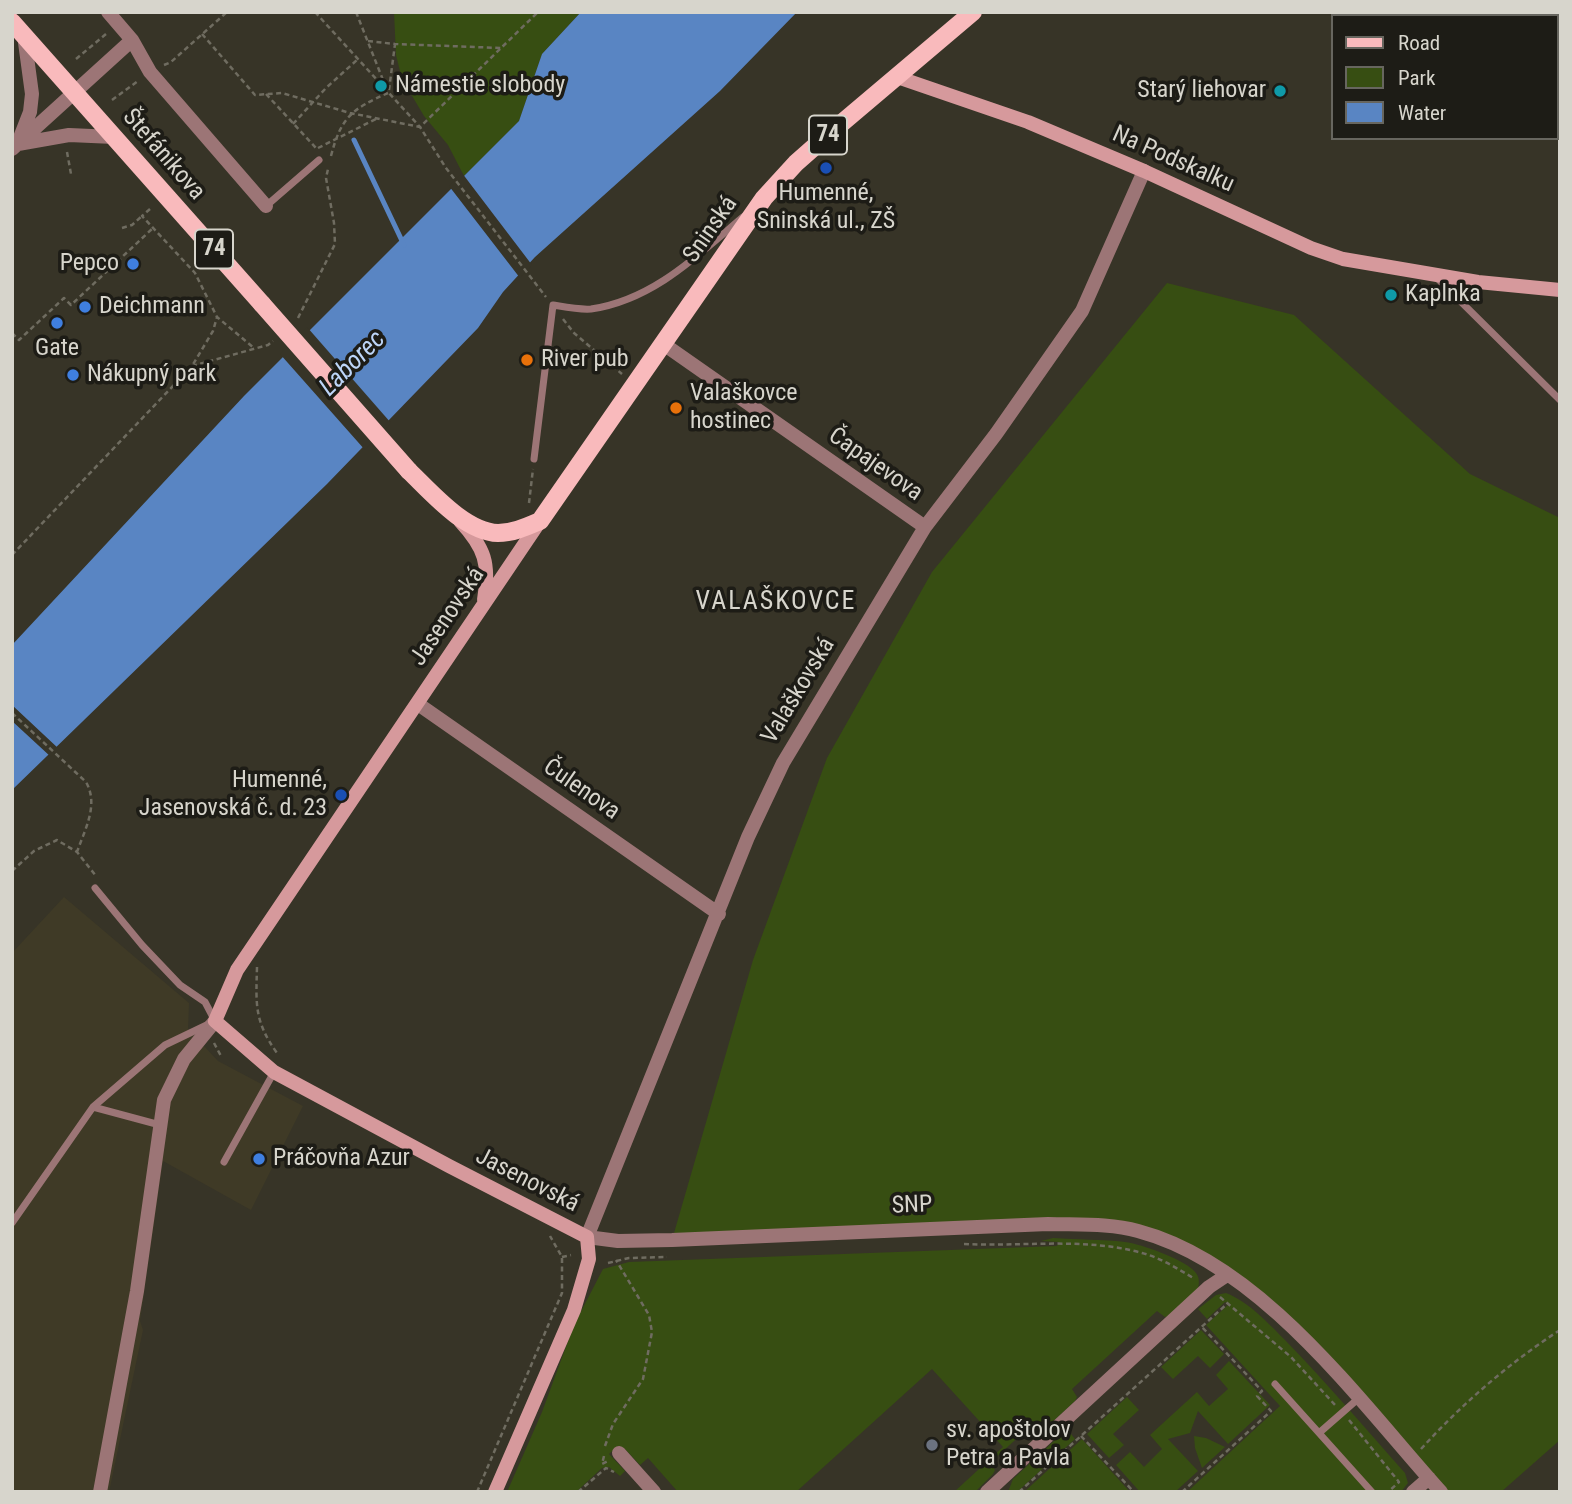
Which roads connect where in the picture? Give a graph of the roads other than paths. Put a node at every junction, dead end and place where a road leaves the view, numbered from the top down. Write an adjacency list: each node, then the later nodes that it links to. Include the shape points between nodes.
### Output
1 (108, 12): 4 (street)
2 (973, 12): 5 (main road, Sninská / 74)
3 (18, 29): 6 (main road, Štefánikova / 74); 8 (street, via 32,94 30,112)
4 (132, 40): 6 (street); 12 (street, via 150,72)
5 (897, 77): 10 (street, Na Podskalku, via 1028,122); 11 (main road, Sninská / 74, via 796,163)
6 (75, 92): 7 (main road, Štefánikova / 74); 8 (street)
7 (114, 137): 8 (street, via 69,135); 18 (main road, Štefánikova / 74, bridge, via 409,471)
8 (15, 147)
9 (319, 160): 12 (lane)
10 (1144, 171): 13 (street, Na Podskalku, via 1311,248 1343,259); 20 (street, Valaškovská, via 1082,311)
11 (764, 198): 15 (main road, Sninská / 74); 17 (lane, via 678,271 629,300 589,309 553,305)
12 (266, 206)
13 (1433, 274): 14 (street, Na Podskalku); 16 (lane)
14 (1560, 290)
15 (662, 344): 19 (main road, Sninská / 74); 20 (street, Čapajevova)
16 (1560, 400)
17 (534, 459)
18 (447, 508): 19 (main road, 74, via 484,531 496,533); 21 (street, via 472,534 485,557 488,580)
19 (540, 521): 21 (street, Jasenovská)
20 (925, 527): 24 (street, Valaškovská, via 783,763)
21 (483, 605): 22 (street, Jasenovská)
22 (418, 704): 24 (street, Čulenova); 25 (street, Jasenovská, via 237,971)
23 (96, 888): 25 (lane, via 180,985 205,1002)
24 (719, 914): 31 (street, Valaškovská)
25 (215, 1021): 26 (street, Jasenovská); 27 (lane, via 165,1045); 28 (street, Jasenovská, via 184,1059 164,1101)
26 (274, 1072): 29 (lane); 31 (street, Jasenovská)
27 (93, 1107): 28 (lane); 30 (lane)
28 (160, 1125): 38 (street, Jasenovská, via 137,1291)
29 (224, 1162)
30 (12, 1223)
31 (587, 1237): 32 (street, SNP, via 672,1240 1048,1224 1109,1227 1181,1245); 39 (street, Jasenovská, via 589,1259 574,1310)
32 (1227, 1275): 34 (street, SNP, via 1300,1335); 41 (street)
33 (1275, 1384): 35 (lane)
34 (1359, 1398): 35 (lane); 37 (street, SNP)
35 (1320, 1433): 42 (lane)
36 (619, 1453): 40 (street)
37 (1429, 1478): 43 (street); 44 (street, SNP)
38 (100, 1492)
39 (495, 1492)
40 (654, 1492)
41 (987, 1492)
42 (1372, 1492)
43 (1413, 1492)
44 (1441, 1492)

